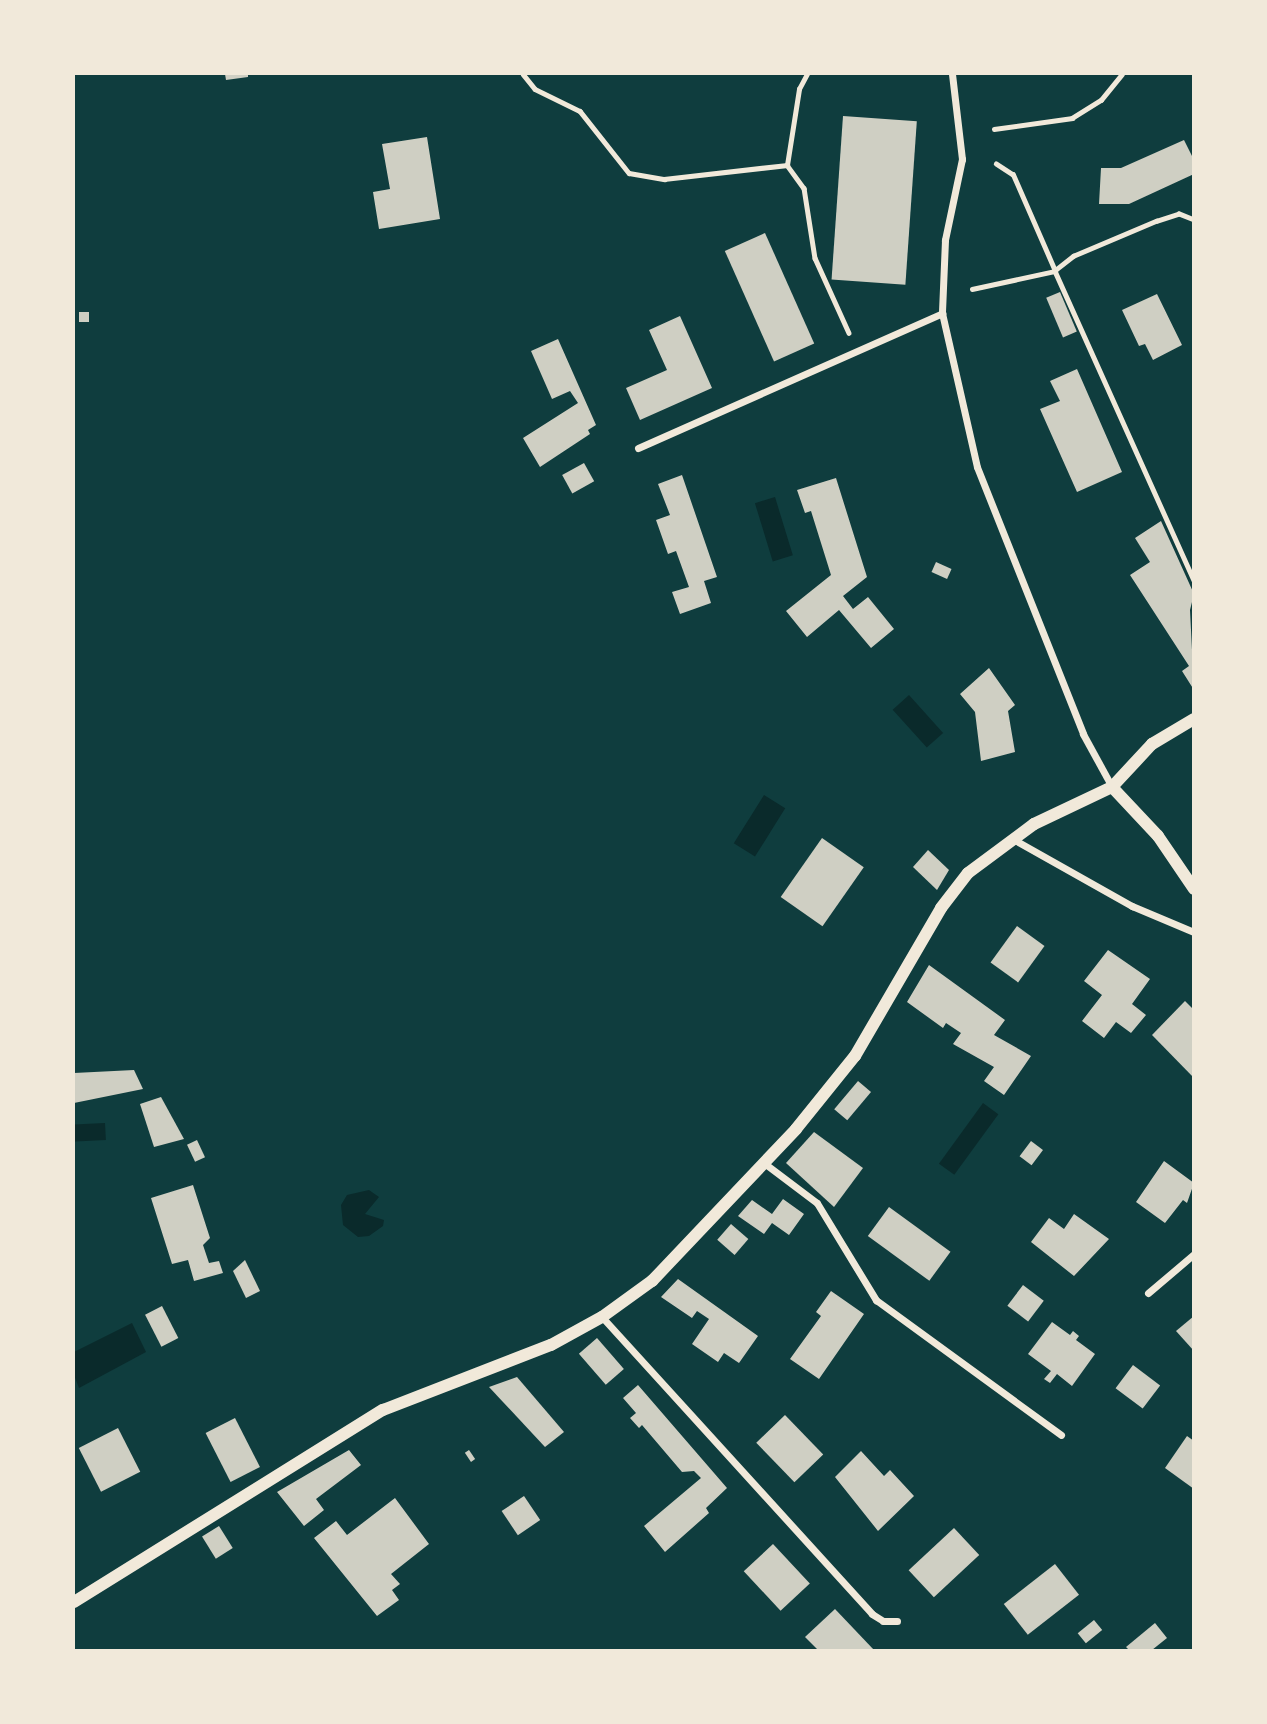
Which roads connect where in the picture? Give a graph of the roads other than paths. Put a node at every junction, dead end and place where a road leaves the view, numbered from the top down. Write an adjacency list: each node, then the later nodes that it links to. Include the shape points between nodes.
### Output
1 (952, 74): 2 (street, via 962,159 944,240)
2 (942, 313): 3 (street); 5 (street, via 981,478 1083,734)
3 (638, 448)
4 (1194, 719): 5 (street, via 1152,744)
5 (1112, 787): 6 (street); 7 (street, via 1158,836)
6 (1012, 839): 8 (street, via 1132,906); 9 (street, via 968,873 941,908 855,1056)
7 (1194, 889)
8 (1194, 932)
9 (764, 1163): 12 (street, via 652,1281); 13 (street, via 817,1203 876,1300)
10 (1194, 1254): 11 (street)
11 (1148, 1293)
12 (602, 1318): 14 (street, via 551,1345 383,1410); 15 (street, via 872,1614 883,1621)
13 (1061, 1435)
14 (74, 1602)
15 (897, 1621)

